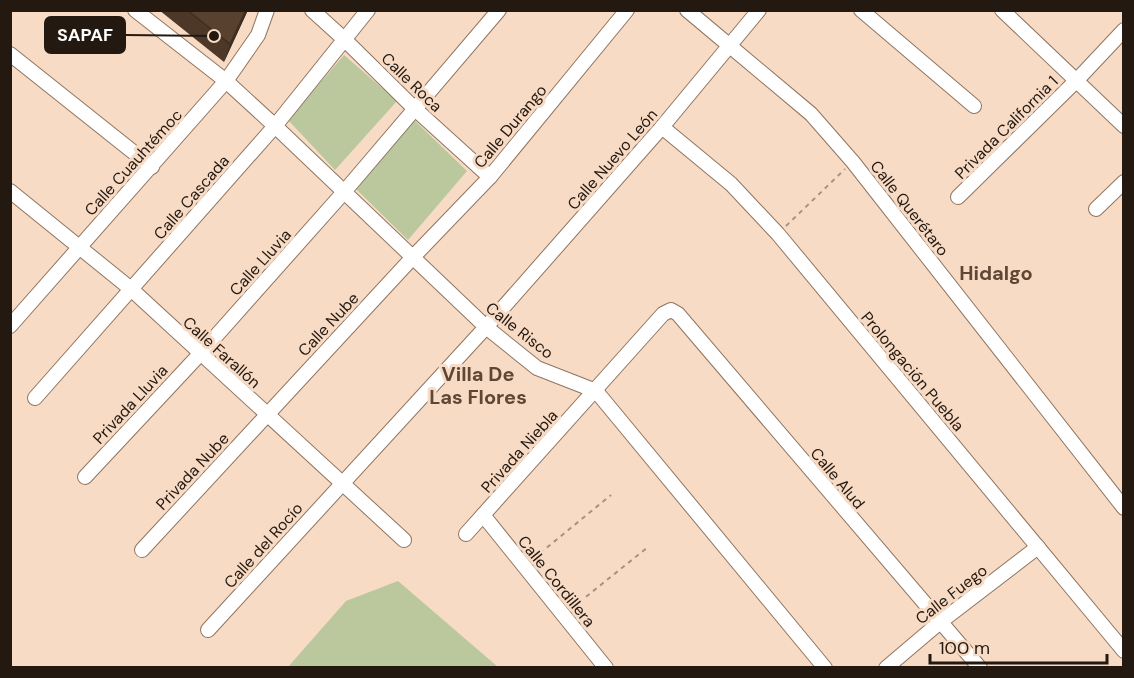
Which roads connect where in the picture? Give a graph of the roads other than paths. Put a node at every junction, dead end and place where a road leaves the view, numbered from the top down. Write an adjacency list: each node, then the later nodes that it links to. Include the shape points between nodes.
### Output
1 (135, 10): 16 (street, Calle Risco)
2 (267, 10): 16 (street, Calle Cuauhtémoc, via 258,35)
3 (312, 10): 12 (street, Calle Roca)
4 (368, 10): 12 (street, Calle Cascada)
5 (499, 10): 18 (street, Calle Lluvia)
6 (627, 10): 23 (street, Calle Durango)
7 (687, 10): 13 (street, Calle Querétaro)
8 (759, 10): 13 (street, Calle Nuevo León)
9 (861, 10): 17 (street)
10 (1002, 10): 15 (street)
11 (1124, 30): 15 (street, Privada California 1)
12 (344, 39): 18 (street, Calle Roca); 19 (street, Calle Cascada)
13 (730, 45): 21 (street, Calle Nuevo León); 41 (street, Calle Querétaro, via 811,114 852,162)
14 (10, 54): 22 (street)
15 (1077, 80): 20 (street); 27 (street, Privada California 1)
16 (226, 81): 19 (street, Calle Risco); 22 (street, Calle Cuauhtémoc)
17 (974, 106)
18 (414, 108): 23 (street, Calle Roca); 26 (street, Calle Lluvia)
19 (275, 126): 26 (street, Calle Risco); 31 (street, Calle Cascada)
20 (1124, 126)
21 (662, 127): 34 (street, Calle Nuevo León); 45 (street, Prolongación Puebla, via 731,184 778,234)
22 (152, 167): 29 (street, Calle Cuauhtémoc)
23 (490, 177): 30 (street, Calle Durango)
24 (1124, 182): 28 (street)
25 (10, 191): 29 (street, Calle Farallón)
26 (344, 192): 30 (street, Calle Risco); 35 (street, Calle Lluvia)
27 (958, 197)
28 (1096, 209)
29 (80, 246): 31 (street, Calle Farallón); 33 (street, Calle Cuauhtémoc)
30 (414, 256): 34 (street, Calle Risco); 38 (street, Calle Nube)
31 (131, 289): 35 (street, Calle Farallón); 37 (street, Calle Cascada)
32 (671, 310): 36 (street, Privada Niebla, via 663,314); 47 (street, Calle Alud)
33 (10, 326)
34 (486, 327): 36 (street, Calle Risco, via 537,368); 40 (street, Calle Nuevo León)
35 (200, 354): 38 (street, Calle Farallón); 39 (street, Privada Lluvia)
36 (596, 390): 42 (street, Privada Niebla); 51 (street)
37 (35, 398)
38 (267, 415): 40 (street, Calle Farallón); 46 (street, Privada Nube)
39 (85, 477)
40 (342, 482): 44 (street, Calle Farallón); 48 (street, Calle del Rocío)
41 (1124, 508)
42 (483, 515): 43 (street, Privada Niebla); 50 (street, Calle Cordillera)
43 (466, 534)
44 (404, 540)
45 (1038, 547): 47 (street, Calle Fuego); 49 (street, Prolongación Puebla)
46 (142, 550)
47 (939, 623): 52 (street, Calle Fuego); 53 (street, Calle Alud)
48 (208, 630)
49 (1124, 651)
50 (606, 668)
51 (825, 668)
52 (886, 668)
53 (980, 668)

